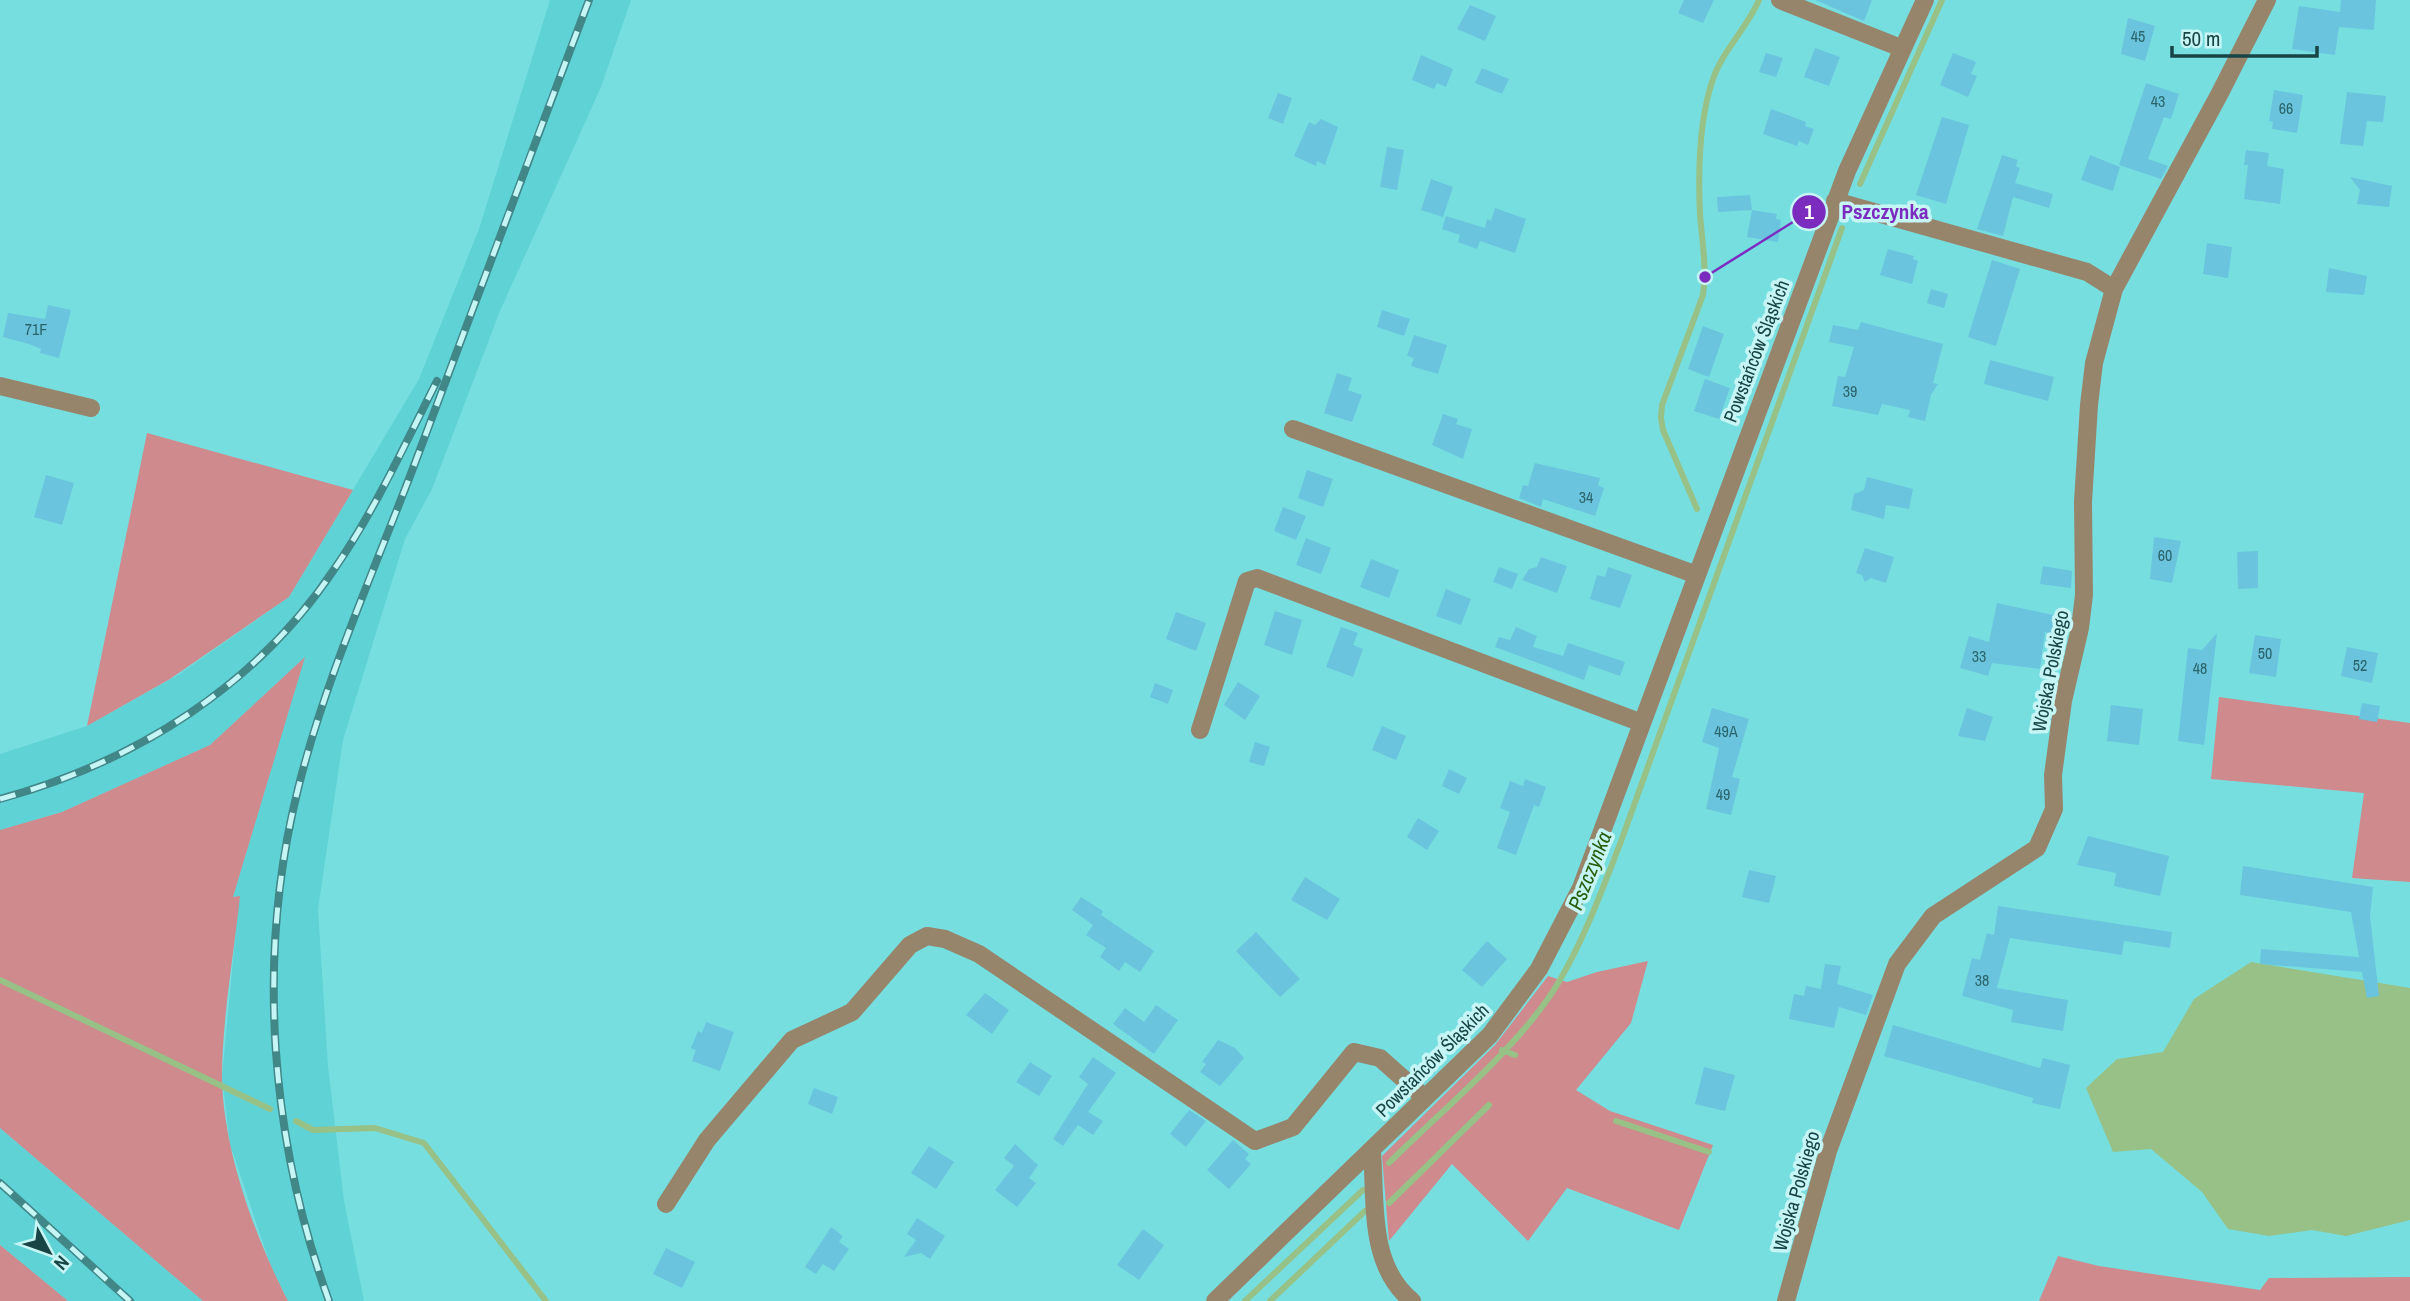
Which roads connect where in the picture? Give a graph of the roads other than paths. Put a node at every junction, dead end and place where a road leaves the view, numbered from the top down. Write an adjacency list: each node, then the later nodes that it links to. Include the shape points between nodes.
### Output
1 (1780, 0): 4 (street)
2 (1925, 0): 4 (street, Powstańców Śląskich)
3 (2267, 0): 6 (street, Wojska Polskiego)
4 (1901, 48): 5 (street, Powstańców Śląskich)
5 (1835, 201): 6 (street, via 2087,272); 10 (street, Powstańców Śląskich)
6 (2114, 289): 18 (street, Wojska Polskiego, via 2094,363 2089,405 2084,595 2063,701 2053,775 2054,808 2037,848 1933,916 1898,964 1828,1151)
7 (0, 386): 8 (street)
8 (91, 408)
9 (1293, 429): 10 (street)
10 (1697, 575): 11 (street, Powstańców Śląskich)
11 (1642, 723): 12 (street, via 1257,578 1247,581); 13 (street, Powstańców Śląskich, via 1581,888 1539,969 1490,1034)
12 (1200, 730)
13 (1424, 1098): 14 (street, Powstańców Śląskich); 15 (street, via 1380,1058 1354,1052 1293,1127 1255,1141 979,954 927,936 910,945 852,1012 792,1040 707,1140)
14 (1372, 1151): 16 (street, Powstańców Śląskich); 17 (street, via 1382,1261)
15 (666, 1204)
16 (1215, 1301)
17 (1412, 1301)
18 (1786, 1301)

